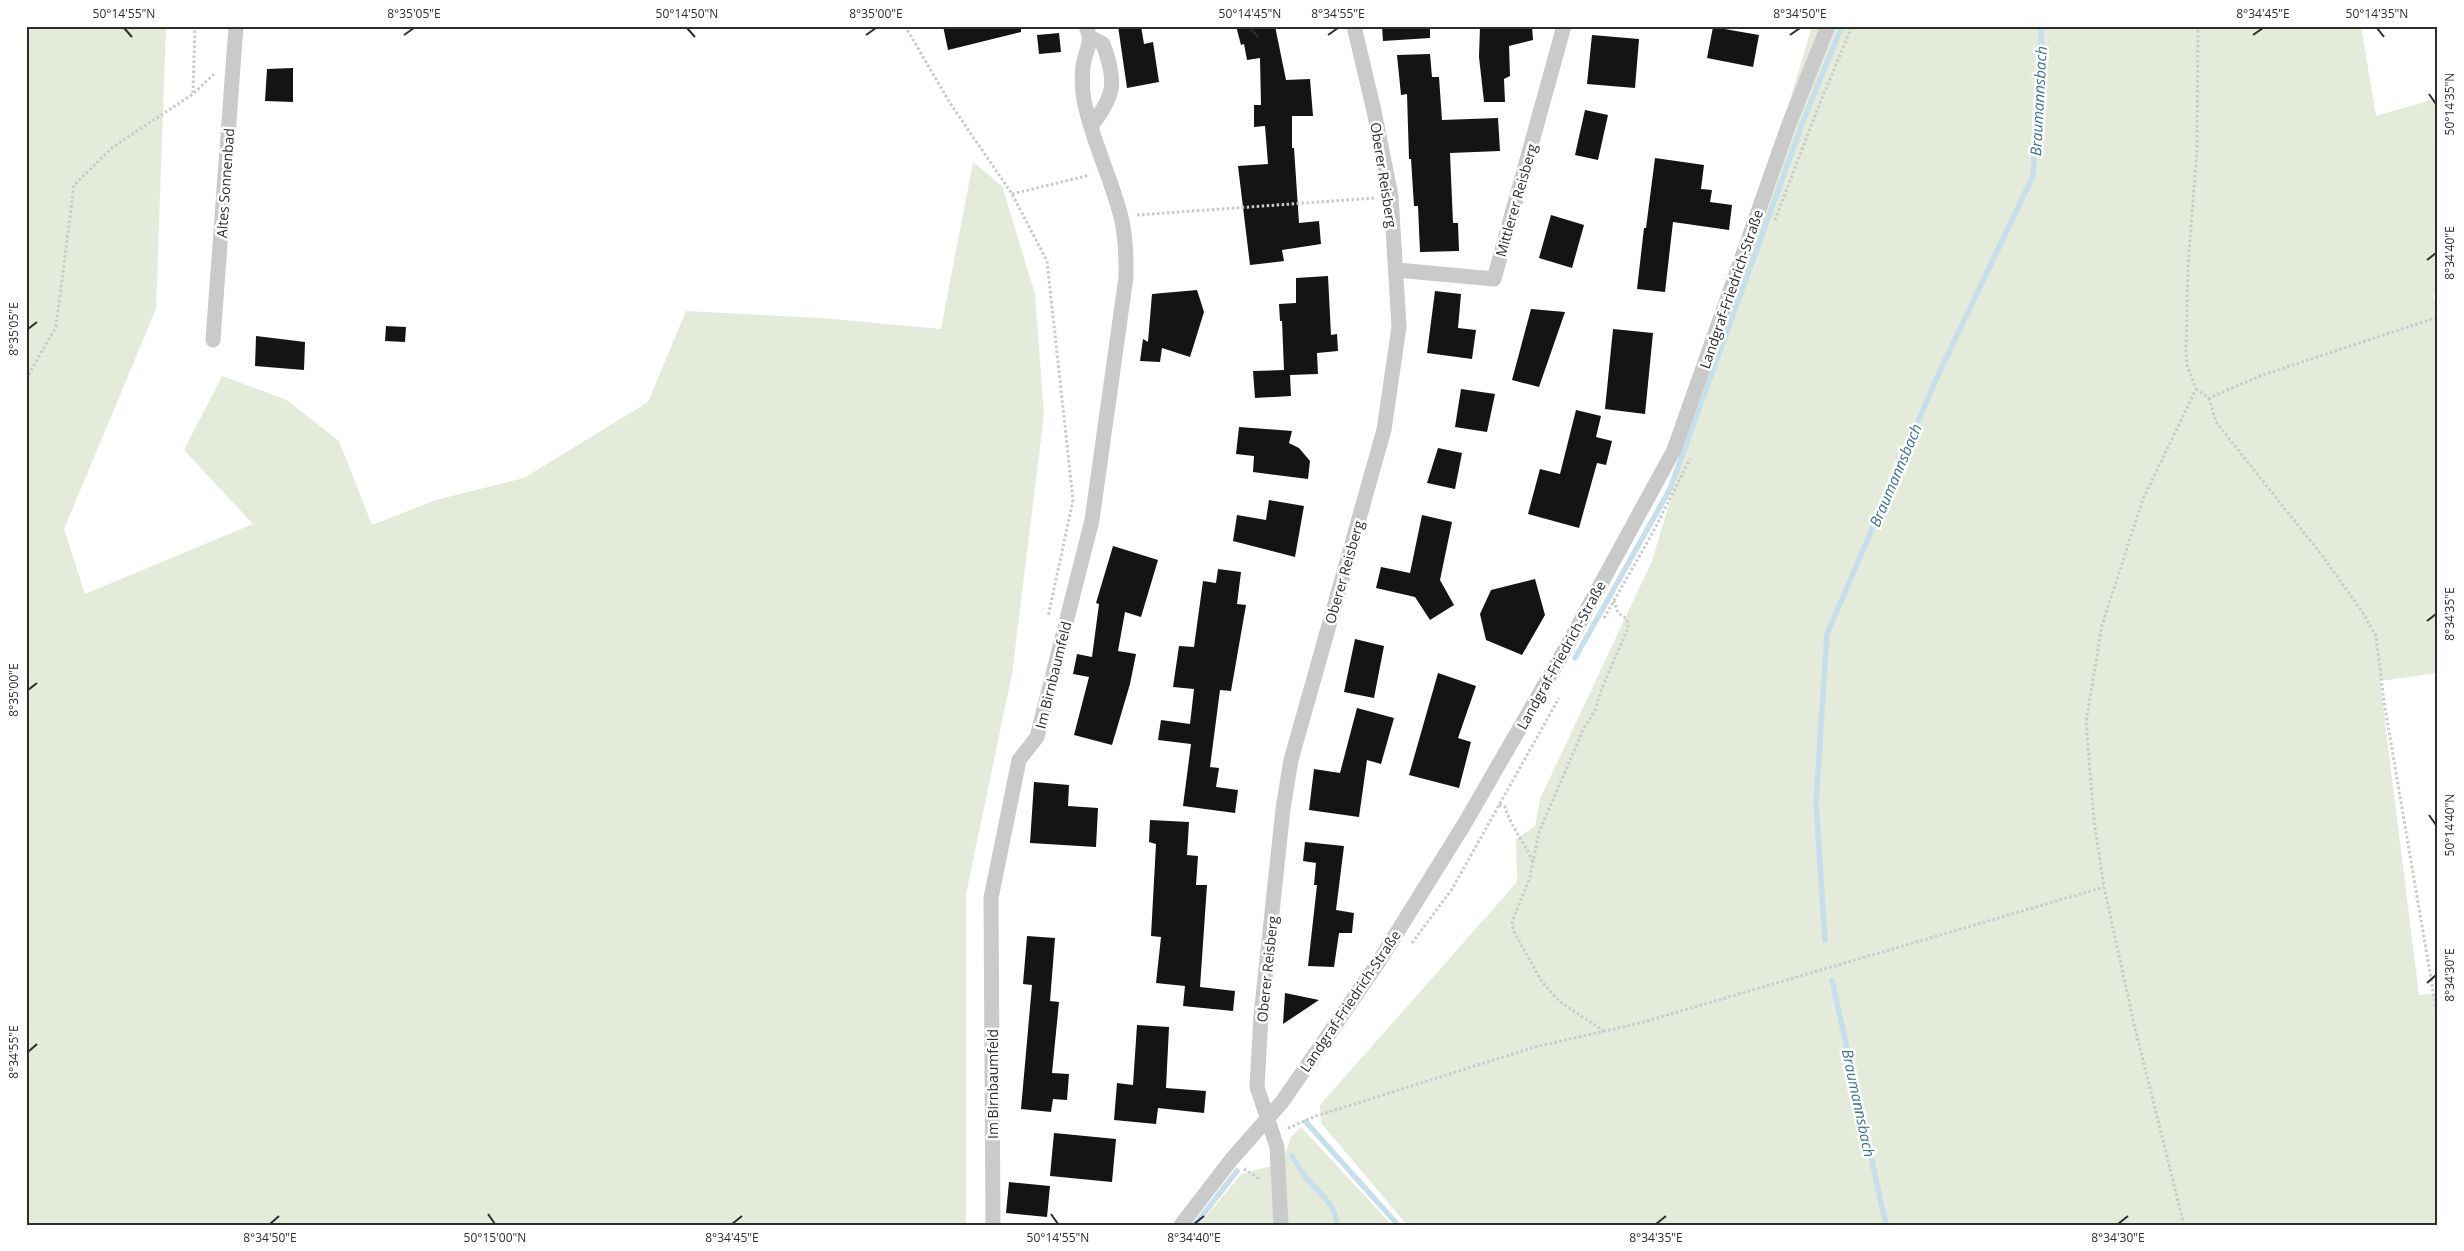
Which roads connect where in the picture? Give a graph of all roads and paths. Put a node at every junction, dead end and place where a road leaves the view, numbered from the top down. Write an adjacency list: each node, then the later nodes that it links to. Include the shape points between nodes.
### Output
1 (195, 26): 17 (path, via 193,94 113,147 74,185 56,327)
2 (236, 26): 16 (street, Altes Sonnenbad)
3 (906, 26): 11 (path, via 950,103)
4 (1354, 26): 12 (street, Oberer Reisberg)
5 (1564, 26): 14 (street, Mittlerer Reisberg, via 1494,279)
6 (1828, 26): 27 (street, Landgraf-Friedrich-Straße, via 1789,124 1674,450 1465,823 1378,963 1282,1102)
7 (2198, 26): 18 (path, via 2197,149 2188,266 2186,351 2187,365)
8 (1088, 32): 9 (street, Im Birnbaumfeld, via 1083,78); 9 (street, Im Birnbaumfeld, via 1103,44 1112,93)
9 (1091, 126): 10 (street, Im Birnbaumfeld)
10 (1105, 170): 11 (path); 13 (street, Im Birnbaumfeld)
11 (1012, 194): 21 (path, via 1047,261 1073,500)
12 (1391, 196): 13 (path); 14 (street, Oberer Reisberg)
13 (1121, 216): 31 (street, Im Birnbaumfeld, via 1126,244 1126,278 1092,520 1037,737 1019,760 990,898)
14 (1397, 270): 27 (street, Oberer Reisberg, via 1399,327 1384,430 1291,760 1257,1087)
15 (2438, 317): 19 (path, via 2260,376)
16 (213, 340)
17 (26, 379)
18 (2196, 389): 19 (path); 24 (path, via 2143,499 2102,625 2086,722 2094,821)
19 (2209, 398): 25 (path, via 2216,422 2324,558 2376,636 2384,702)
20 (1614, 601): 23 (path, via 1618,613 1627,619 1628,628 1595,710 1583,730 1539,832)
21 (1047, 621)
22 (1499, 805): 23 (path, via 1505,808)
23 (1533, 862): 26 (path, via 1512,922 1514,932 1542,982 1559,1000)
24 (2104, 887): 26 (path); 34 (path)
25 (2438, 1020)
26 (1605, 1031): 28 (path, via 1535,1047 1316,1116)
27 (1267, 1118): 28 (street, Oberer Reisberg); 29 (street, Landgraf-Friedrich-Straße)
28 (1274, 1134): 30 (street, Oberer Reisberg, via 1280,1167)
29 (1231, 1160): 30 (path); 32 (street, Landgraf-Friedrich-Straße)
30 (1280, 1193): 33 (street, Oberer Reisberg)
31 (993, 1225)
32 (1181, 1225)
33 (1281, 1225)
34 (2184, 1225)

